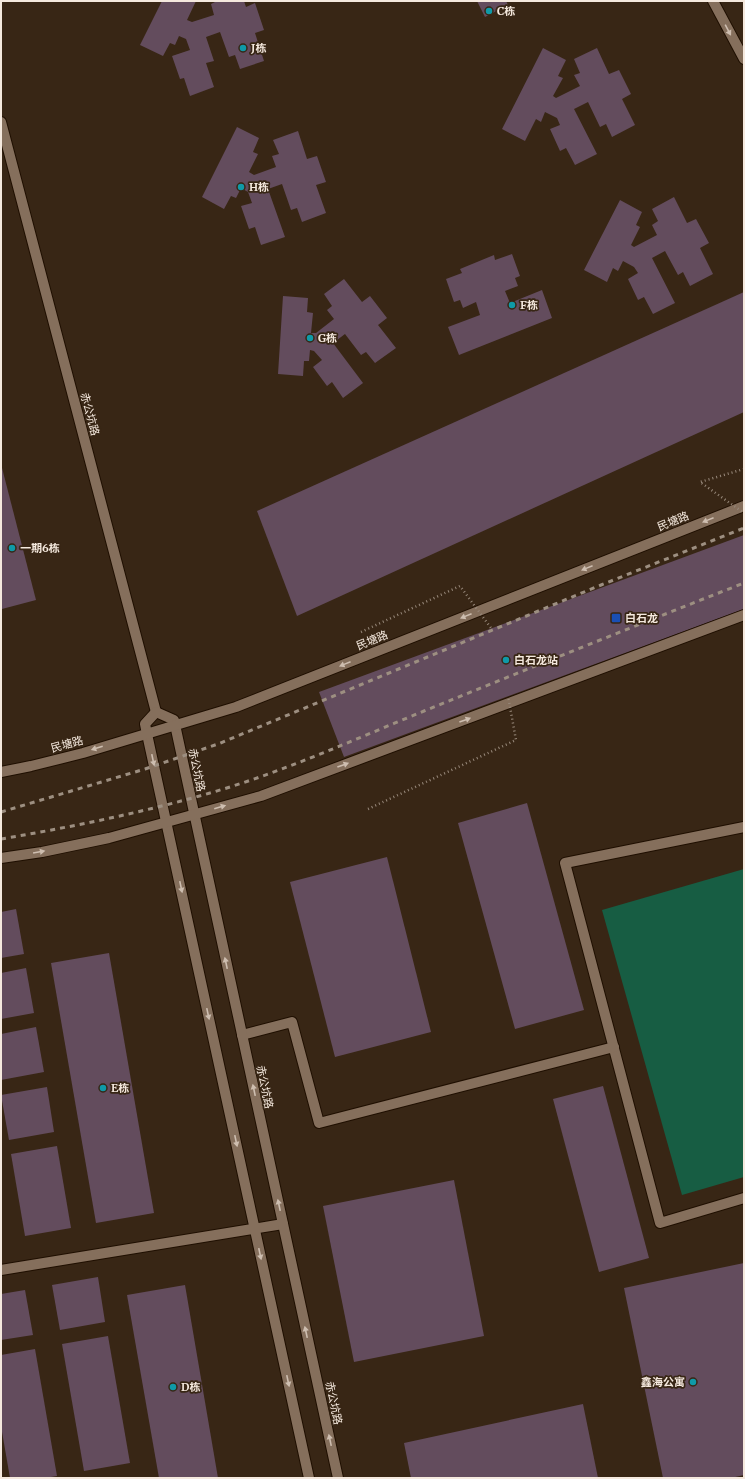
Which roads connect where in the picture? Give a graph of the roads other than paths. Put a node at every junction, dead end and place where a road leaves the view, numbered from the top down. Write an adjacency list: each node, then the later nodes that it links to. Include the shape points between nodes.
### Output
1 (713, 1): 2 (street, one-way to 2)
2 (744, 59)
3 (1, 122): 6 (street, 赤公坑路)
4 (744, 506): 7 (street, 民塘路, one-way to 7, via 236,707)
5 (744, 615): 10 (street, one-way to 5, via 261,796)
6 (156, 712): 7 (street, via 174,720); 8 (street, via 145,724)
7 (175, 725): 8 (street, 民塘路); 10 (street, 赤公坑路)
8 (147, 734): 9 (street, 民塘路, one-way to 9, via 83,753); 11 (street, one-way to 11)
9 (1, 772)
10 (194, 814): 11 (street); 14 (street, 赤公坑路, one-way to 10)
11 (166, 822): 13 (street, one-way to 11, via 109,838); 18 (street, one-way to 18)
12 (744, 827): 15 (street, via 565,863)
13 (1, 858)
14 (242, 1035): 15 (street, via 292,1022 319,1123); 17 (street, 赤公坑路, one-way to 14)
15 (614, 1047): 16 (street, via 660,1223)
16 (744, 1198)
17 (283, 1224): 18 (street); 21 (street, 赤公坑路, one-way to 17)
18 (255, 1228): 19 (street); 20 (street, one-way to 20)
19 (1, 1270)
20 (309, 1478)
21 (338, 1478)

